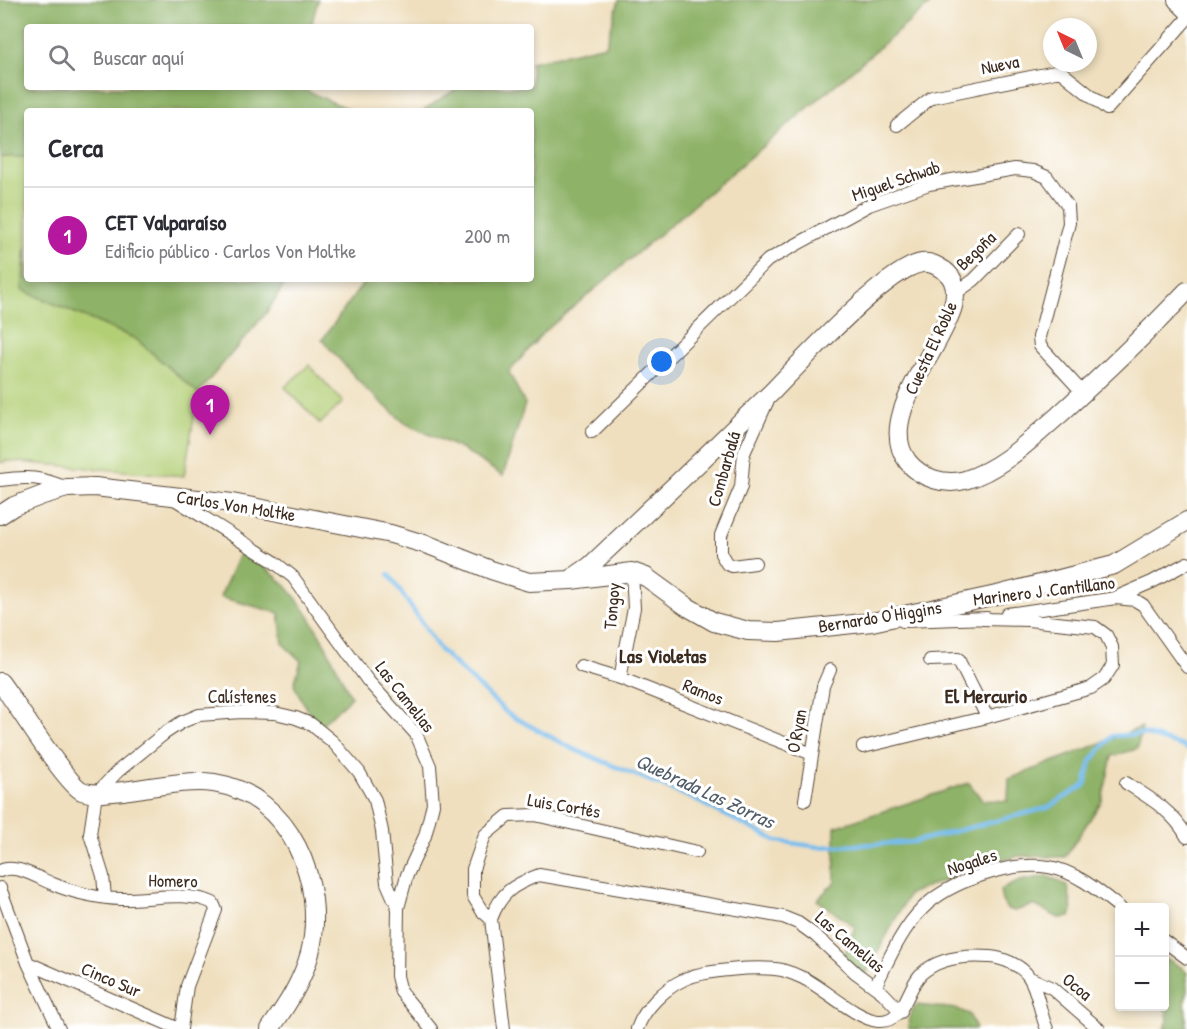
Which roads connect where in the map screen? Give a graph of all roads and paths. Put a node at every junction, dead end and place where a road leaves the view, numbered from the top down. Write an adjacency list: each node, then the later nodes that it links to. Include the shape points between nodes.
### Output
1 (1177, 0): 2 (main road)
2 (1187, 10)
3 (1187, 19): 4 (street, Nueva, via 1107,109 1060,71 932,97)
4 (897, 125)
5 (1019, 234): 7 (street, Begoña)
6 (1187, 291): 9 (main road, Cuesta El Roble)
7 (957, 292): 8 (main road, Cuesta El Roble, via 951,276 935,263 920,263 902,271 822,340); 9 (main road, Cuesta El Roble, via 952,311 905,403 899,423 899,442 909,463 933,479 948,483 992,469)
8 (771, 393): 16 (street, Combarbalá, via 744,453 741,487 721,535 721,554 727,564); 19 (main road, Cuesta El Roble)
9 (1083, 393): 10 (street, Miguel Schwab, via 1040,346 1039,337 1069,223 1068,206 1047,177 1015,169 929,184 868,205 768,260)
10 (592, 432)
11 (0, 480): 12 (street, via 43,479)
12 (67, 488): 13 (main road, Carlos Von Moltke); 14 (main road, Carlos Von Moltke)
13 (167, 494): 19 (main road, Carlos Von Moltke, via 391,534 529,582); 41 (street, Las Camelias, via 293,577 368,681 416,734 430,766 433,804)
14 (0, 514)
15 (1187, 521): 22 (main road, Bernardo O'Higgins, via 1114,565)
16 (754, 562)
17 (1187, 563): 20 (street)
18 (632, 572): 19 (main road); 22 (main road, Bernardo O'Higgins, via 646,577 714,622 748,630 778,632); 27 (street, Tongoy, via 634,608)
19 (571, 580)
20 (1116, 598): 21 (street, Marinero J .Cantillano); 25 (street, Marinero J .Cantillano, via 1143,605)
21 (982, 619): 22 (street, Marinero J .Cantillano); 29 (street, via 1095,627 1106,635 1112,647 1113,665 1104,679 1091,688)
22 (872, 622)
23 (930, 660): 29 (street, via 958,659)
24 (581, 666): 27 (street, Ramos)
25 (1187, 667)
26 (830, 670): 31 (street, O'Ryan)
27 (620, 678): 31 (street, Ramos)
28 (0, 682): 33 (main road, via 65,774 80,790)
29 (987, 717): 30 (street)
30 (863, 747)
31 (812, 754): 34 (street, O'Ryan)
32 (1126, 783): 35 (street, via 1171,814)
33 (96, 794): 39 (street, via 90,834); 41 (street, Calístenes, via 165,734 199,715 275,713 296,718 311,724 333,742 359,772 375,800 387,883); 51 (main road, via 213,783 245,792 268,807 290,832 307,870 314,909 310,952 295,993)
34 (805, 800)
35 (1187, 837)
36 (697, 852): 42 (street, Luis Cortés, via 535,815 508,816 485,835 473,869 473,896)
37 (0, 871): 39 (street, via 20,870 66,890)
38 (0, 888): 45 (street)
39 (105, 897): 50 (street, Homero, via 204,898 213,903 216,910 187,986)
40 (1115, 905): 47 (street, Nogales, via 1075,877 1050,867 1023,867 972,880 940,892 920,910)
41 (398, 908): 52 (street, Las Camelias, via 397,976 401,992)
42 (492, 919): 47 (street, Las Camelias, via 506,892 538,875 771,915 798,923); 53 (street)
43 (1169, 945): 44 (street)
44 (1187, 958)
45 (28, 963): 49 (street); 50 (street, Cinco Sur)
46 (1030, 978): 48 (street, Ocoa, via 999,958 947,959 920,975); 55 (street); 56 (street, Ocoa, via 1052,988)
47 (875, 987): 48 (street, Las Camelias)
48 (901, 1012): 54 (street, via 878,1021 805,979 781,970 744,970 683,979 649,1007)
49 (59, 1029)
50 (180, 1029)
51 (270, 1029)
52 (431, 1029)
53 (504, 1029)
54 (637, 1029)
55 (1047, 1029)
56 (1099, 1029)

